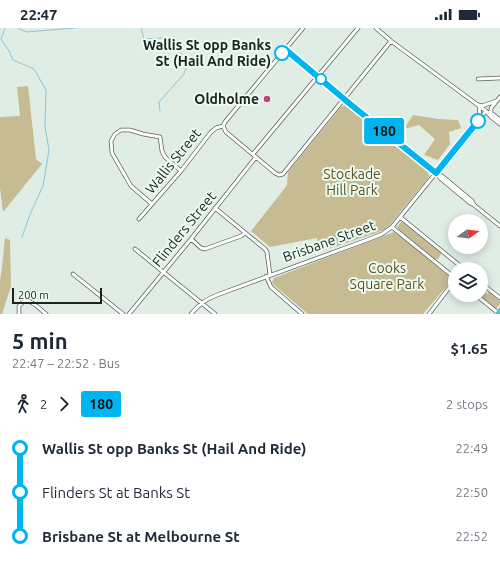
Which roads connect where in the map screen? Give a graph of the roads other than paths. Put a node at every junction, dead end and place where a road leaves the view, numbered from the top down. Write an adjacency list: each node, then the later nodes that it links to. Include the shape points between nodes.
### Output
1 (303, 28): 5 (street, Wallis Street)
2 (358, 28): 6 (street, Flinders Street)
3 (376, 28): 4 (street)
4 (391, 40): 10 (street); 12 (street)
5 (285, 49): 6 (street); 18 (street, Wallis Street)
6 (318, 77): 10 (street); 19 (street, Flinders Street)
7 (500, 78): 8 (street)
8 (478, 79)
9 (500, 97): 11 (street)
10 (344, 98): 19 (street, via 283,174 275,173); 21 (street)
11 (496, 101): 12 (street); 14 (street)
12 (479, 105): 13 (street); 15 (street)
13 (486, 111): 14 (street); 15 (street, Brisbane Street); 17 (street)
14 (491, 113): 16 (street)
15 (480, 118): 21 (street, Brisbane Street)
16 (500, 120)
17 (500, 124)
18 (223, 126): 19 (street, via 226,132); 20 (street, Wallis Street, via 212,132)
19 (254, 156): 23 (street, Flinders Street)
20 (180, 171): 22 (street, Wallis Street); 22 (street, via 164,157 160,137 130,130 121,130 115,134 111,141 112,153 131,186)
21 (436, 173): 24 (street, Brisbane Street); 26 (street)
22 (152, 204): 25 (street, Wallis Street)
23 (214, 208): 28 (street); 29 (street, Flinders Street)
24 (400, 217): 27 (street, Brisbane Street); 31 (street)
25 (139, 219)
26 (500, 226)
27 (392, 227): 33 (street); 35 (street, Brisbane Street, via 382,234)
28 (245, 233): 29 (street, via 205,249); 35 (street, via 265,248)
29 (191, 239): 32 (street, Flinders Street)
30 (135, 249): 32 (street)
31 (455, 262)
32 (163, 272): 41 (street); 46 (street, Flinders Street)
33 (448, 273)
34 (73, 274): 45 (street)
35 (270, 275): 36 (street, Brisbane Street)
36 (266, 276): 41 (street, Brisbane Street, via 217,294); 49 (street, via 271,287)
37 (448, 289): 50 (street)
38 (488, 289): 39 (street)
39 (500, 298)
40 (484, 302): 51 (street)
41 (201, 304): 47 (street, Brisbane Street); 48 (street)
42 (500, 311): 51 (highway)
43 (19, 314): 44 (street, via 20,306 25,300)
44 (46, 314)
45 (123, 314)
46 (129, 314)
47 (191, 314)
48 (215, 314)
49 (302, 314)
50 (430, 314)
51 (498, 314)

